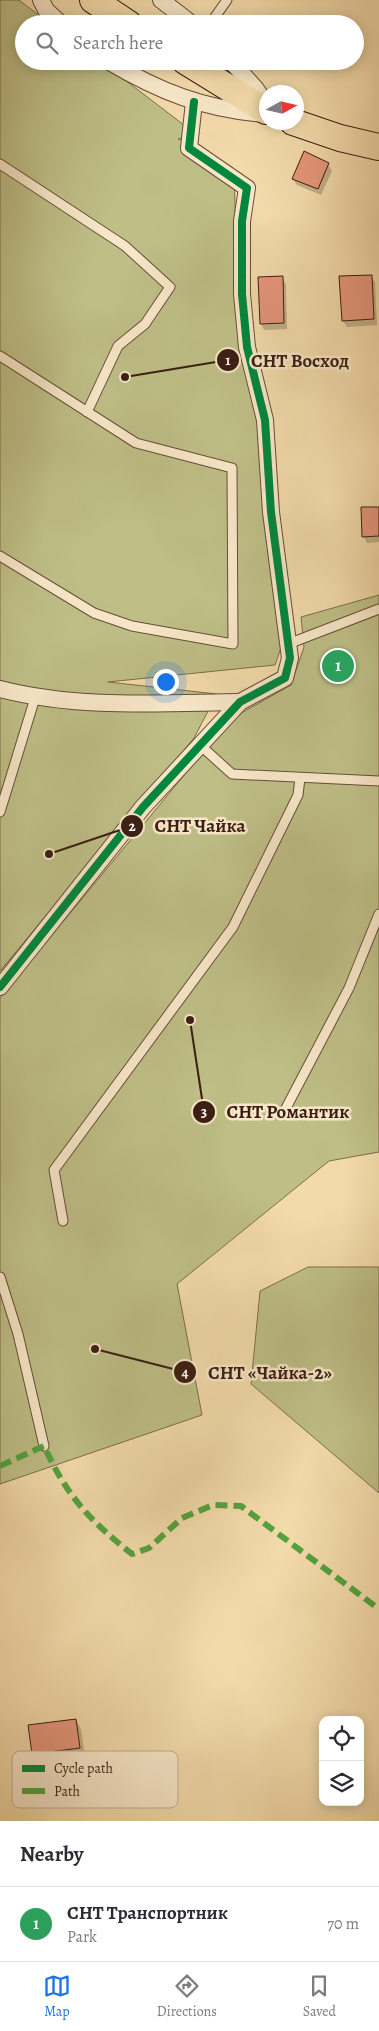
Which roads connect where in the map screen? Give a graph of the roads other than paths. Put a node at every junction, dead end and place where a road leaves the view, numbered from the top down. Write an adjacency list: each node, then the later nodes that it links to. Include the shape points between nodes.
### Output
1 (41, 0): 5 (street)
2 (93, 0): 6 (main road)
3 (161, 0): 7 (street)
4 (227, 0): 8 (lane)
5 (51, 15)
6 (116, 15)
7 (180, 15)
8 (216, 15)
9 (123, 70): 13 (street, via 141,81)
10 (199, 70): 14 (main road)
11 (239, 70): 12 (street)
12 (259, 94)
13 (194, 102): 15 (street, via 228,111); 23 (street, via 189,148 247,188 242,220 242,294 248,347 265,420 271,512)
14 (259, 108)
15 (259, 112)
16 (304, 126): 17 (main road)
17 (379, 147)
18 (0, 164): 20 (lane, via 125,246 170,287 145,324 118,346)
19 (0, 356): 20 (lane)
20 (87, 412): 21 (lane, via 136,443 232,468 233,644 132,626 94,613)
21 (0, 556)
22 (379, 609): 23 (lane)
23 (288, 644): 26 (street, via 290,658 285,678)
24 (0, 688): 25 (street)
25 (35, 698): 26 (street, via 142,703); 30 (lane)
26 (240, 702): 27 (street)
27 (200, 745): 28 (lane, via 232,774); 32 (street, via 143,807)
28 (300, 778): 29 (lane); 34 (lane, via 298,795 233,927 54,1170)
29 (379, 781)
30 (0, 812)
31 (379, 914): 33 (lane, via 349,988)
32 (0, 987)
33 (285, 1110)
34 (63, 1220)
35 (0, 1277): 36 (lane, via 18,1334)
36 (44, 1446)

